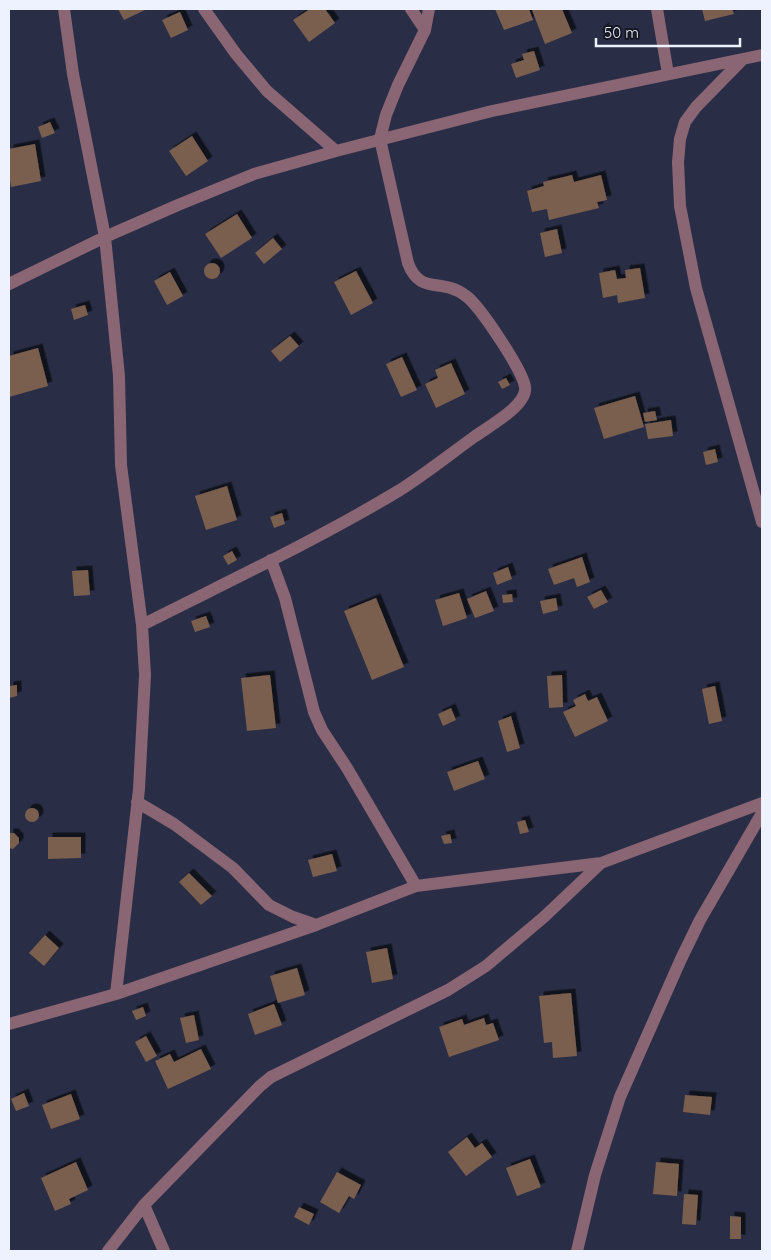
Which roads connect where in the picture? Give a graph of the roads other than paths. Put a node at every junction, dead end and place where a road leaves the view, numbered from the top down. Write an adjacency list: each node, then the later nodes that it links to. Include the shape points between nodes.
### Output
1 (64, 9): 12 (street, via 73,74)
2 (204, 9): 11 (street, via 267,91)
3 (411, 9): 6 (street)
4 (429, 9): 6 (street)
5 (657, 9): 9 (street)
6 (425, 30): 10 (street, via 398,85)
7 (762, 55): 8 (street)
8 (743, 59): 9 (street); 14 (street, via 685,122 678,162 680,206 696,288)
9 (668, 74): 10 (street, via 492,111)
10 (380, 139): 11 (street); 15 (street, via 412,274 425,284 449,286 466,295 505,348 524,380 525,394 523,400 506,414 402,488)
11 (336, 151): 12 (street, via 254,174)
12 (105, 237): 13 (street); 16 (street, via 119,376 121,465)
13 (9, 284)
14 (762, 522)
15 (271, 560): 16 (street); 21 (street, via 285,598 318,721)
16 (142, 625): 17 (street, via 145,675)
17 (137, 802): 22 (street, via 220,858 269,904 293,918); 23 (street)
18 (762, 803): 20 (street)
19 (762, 813): 28 (street, via 700,920 620,1097 595,1175)
20 (600, 863): 21 (street); 25 (street, via 544,917 486,966 448,990 271,1077)
21 (416, 886): 22 (street)
22 (316, 925): 23 (street)
23 (116, 994): 24 (street)
24 (9, 1024)
25 (144, 1205): 26 (street); 27 (street)
26 (108, 1251)
27 (164, 1251)
28 (577, 1251)

